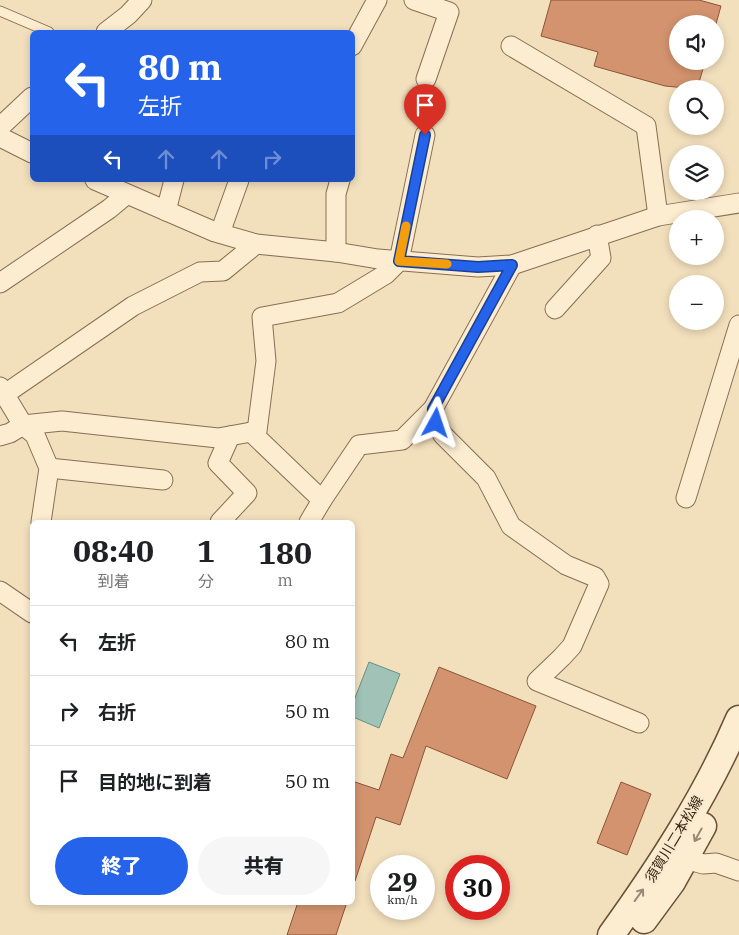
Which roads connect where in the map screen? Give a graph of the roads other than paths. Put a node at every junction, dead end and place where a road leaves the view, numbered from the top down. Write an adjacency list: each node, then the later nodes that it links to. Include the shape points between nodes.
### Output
1 (142, 0): 6 (street)
2 (377, 0): 7 (street)
3 (414, 0): 9 (street, via 450,12)
4 (0, 11): 5 (lane)
5 (44, 30)
6 (108, 30)
7 (355, 40)
8 (511, 46): 22 (street, via 646,126)
9 (426, 79)
10 (30, 99): 11 (street)
11 (0, 127)
12 (425, 135): 27 (street)
13 (0, 137): 14 (street)
14 (30, 152)
15 (100, 182): 19 (street)
16 (173, 182): 21 (street)
17 (238, 182): 23 (street)
18 (339, 182): 26 (street, via 336,194)
19 (127, 194): 21 (street); 29 (street)
20 (739, 203): 22 (street)
21 (166, 211): 23 (street)
22 (658, 216): 24 (street)
23 (220, 233): 25 (street)
24 (598, 235): 28 (street); 30 (street, via 601,258)
25 (256, 244): 26 (street); 32 (street, via 223,271 200,272 133,306)
26 (336, 252): 27 (street)
27 (399, 261): 28 (street, via 478,267); 35 (street, via 386,274 338,303 262,317 266,361 257,431)
28 (512, 265): 33 (street)
29 (0, 283)
30 (555, 309)
31 (739, 325): 40 (street)
32 (2, 390): 34 (street)
33 (433, 409): 41 (street, via 402,440 358,445); 48 (street, via 443,435 486,478 511,526 566,565 595,577 599,584 572,646 537,681)
34 (23, 425): 36 (street); 37 (street, via 62,421 218,438); 38 (street, via 35,435)
35 (250, 432): 37 (street); 41 (street)
36 (0, 436)
37 (230, 436): 43 (street, via 218,463 247,492)
38 (49, 468): 39 (street); 42 (street)
39 (164, 480)
40 (686, 498)
41 (322, 500): 44 (street)
42 (41, 520)
43 (222, 520)
44 (311, 520)
45 (0, 591): 46 (street)
46 (30, 612)
47 (739, 719): 49 (main road)
48 (639, 724)
49 (734, 759): 50 (main road, 須賀川二本松線, one-way to 50); 52 (main road, 須賀川二本松線, one-way to 49, via 648,883 694,807)
50 (685, 859): 51 (street); 53 (main road, 須賀川二本松線)
51 (739, 871)
52 (611, 935)
53 (634, 935)

